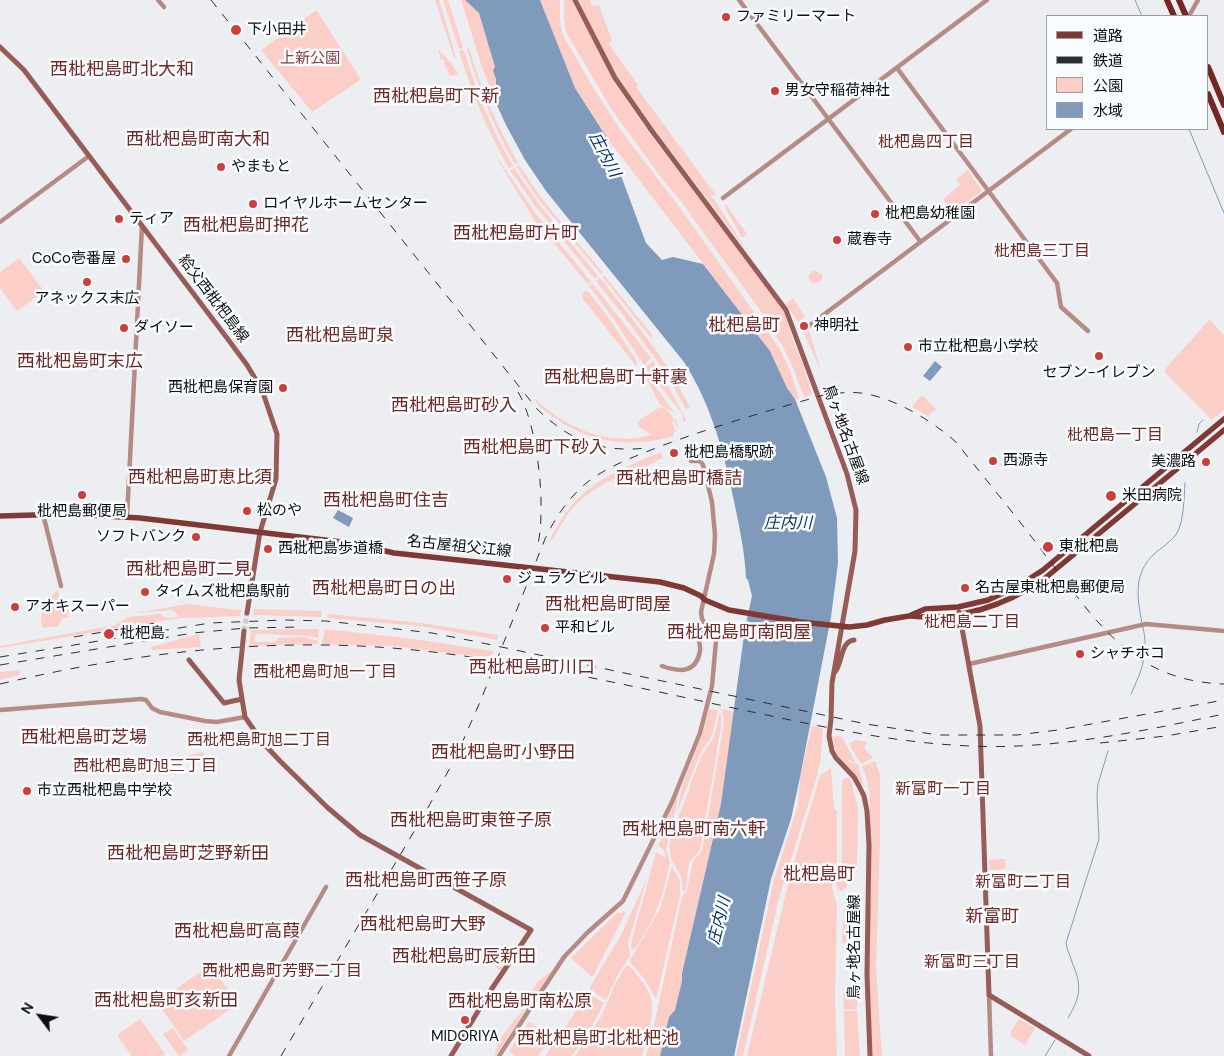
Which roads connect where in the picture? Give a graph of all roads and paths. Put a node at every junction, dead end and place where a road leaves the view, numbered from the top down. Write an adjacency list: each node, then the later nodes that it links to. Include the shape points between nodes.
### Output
1 (158, 0): 8 (street)
2 (575, 0): 48 (main road, 鳥ヶ地名古屋線, via 615,78 786,310 847,474 856,510 855,550)
3 (740, 0): 17 (street)
4 (987, 0): 13 (street)
5 (1167, 0): 9 (highway)
6 (1179, 0): 10 (highway)
7 (1198, 0): 11 (street)
8 (164, 7)
9 (1174, 15)
10 (1186, 15)
11 (1188, 15)
12 (0, 47): 20 (main road, 給父西枇杷島線, via 24,70)
13 (897, 68): 17 (street); 21 (street)
14 (1209, 69): 16 (highway)
15 (1209, 96): 19 (highway)
16 (1224, 105)
17 (829, 118): 22 (street); 25 (street)
18 (1070, 130): 21 (street)
19 (1224, 132)
20 (89, 156): 23 (street); 24 (main road, 給父西枇杷島線)
21 (988, 191): 25 (street); 27 (street, via 1057,283 1060,307)
22 (723, 198)
23 (0, 222)
24 (142, 226): 33 (street); 34 (main road, 給父西枇杷島線, via 247,365 266,399 277,434 277,459 276,479)
25 (920, 241): 26 (street)
26 (810, 325)
27 (1088, 331)
28 (1224, 419): 37 (main road, 名古屋祖父江線, via 1030,580 1000,595)
29 (1224, 430): 39 (main road, 名古屋祖父江線, via 1040,582 1004,602)
30 (691, 460): 36 (street, via 700,461 703,466 715,522 714,554)
31 (43, 514): 32 (main road, 名古屋祖父江線); 33 (main road, 名古屋祖父江線); 35 (street)
32 (0, 516)
33 (127, 517): 34 (main road, 名古屋祖父江線)
34 (260, 532): 36 (main road, 名古屋祖父江線, via 394,552 660,582 684,588); 38 (main road, 給父西枇杷島線)
35 (61, 586)
36 (703, 598): 40 (main road, 名古屋祖父江線, via 728,610 849,627); 41 (street, via 701,612)
37 (958, 607): 39 (main road); 40 (main road, 名古屋祖父江線, via 925,609)
38 (247, 613)
39 (960, 614): 40 (main road, 名古屋祖父江線); 46 (main road)
40 (909, 616)
41 (706, 626): 47 (street, via 698,635 700,651 691,667 678,670); 56 (street, via 713,635 716,648 712,686 700,733 679,788 623,901 564,957)
42 (244, 631): 49 (main road, via 239,670)
43 (1224, 632): 46 (street, via 1142,624)
44 (854, 640): 48 (main road, via 846,644 840,667)
45 (189, 660): 49 (main road, via 224,702)
46 (969, 664): 53 (main road, via 980,726)
47 (662, 666)
48 (835, 672): 57 (main road, 鳥ヶ地名古屋線, via 830,744 836,758 854,777 868,811)
49 (242, 699): 51 (main road)
50 (0, 710): 51 (street, via 141,699 160,712 205,721)
51 (246, 717): 55 (main road, via 263,744 328,808 360,834 531,930)
52 (326, 887): 54 (street)
53 (989, 995): 58 (street); 59 (main road)
54 (229, 1056)
55 (451, 1056)
56 (499, 1056)
57 (870, 1056)
58 (991, 1056)
59 (1090, 1056)

